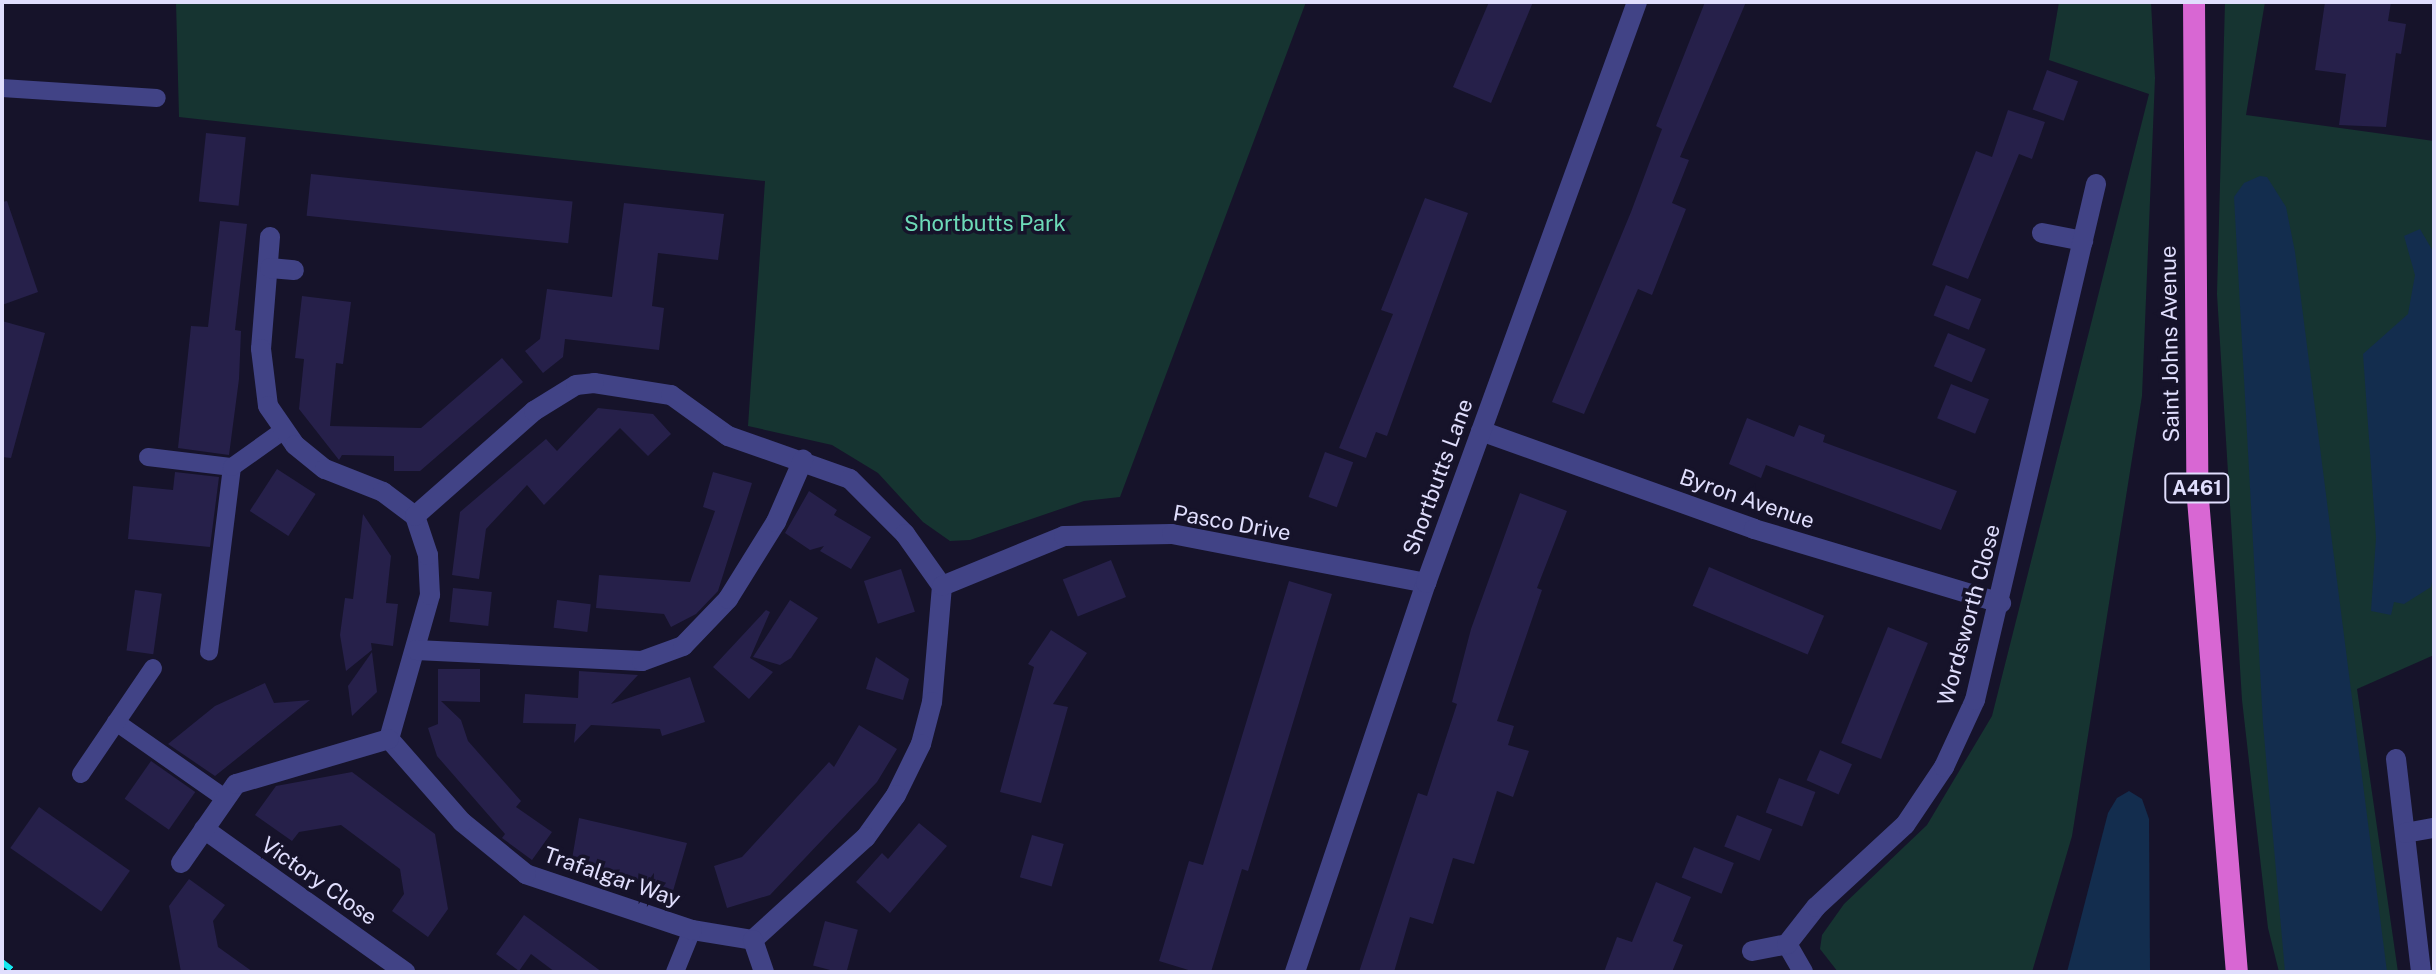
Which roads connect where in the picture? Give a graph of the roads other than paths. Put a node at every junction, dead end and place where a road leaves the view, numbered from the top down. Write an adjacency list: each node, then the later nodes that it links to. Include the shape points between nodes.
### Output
1 (1637, 2): 12 (street, Shortbutts Lane)
2 (2194, 2): 41 (highway, Saint Johns Avenue / A461, via 2197,487)
3 (2, 88): 4 (lane)
4 (157, 98)
5 (2096, 184): 8 (street, Wordsworth Close)
6 (2042, 233): 8 (street)
7 (270, 237): 9 (street)
8 (2083, 241): 19 (street, Wordsworth Close)
9 (270, 268): 10 (street); 11 (street, via 261,349 268,406)
10 (294, 270)
11 (284, 430): 15 (lane); 16 (street, via 325,469 383,492)
12 (1481, 431): 17 (street, Shortbutts Lane); 19 (street, Byron Avenue, via 1754,529)
13 (148, 457): 15 (lane)
14 (803, 460): 16 (street, via 728,436 671,395 576,385 534,411); 18 (street, via 850,479 905,534); 20 (street, via 776,522 728,599 683,646 642,661)
15 (232, 467): 21 (lane)
16 (415, 516): 20 (street, via 428,555 430,595)
17 (1426, 583): 18 (street, Pasco Drive, via 1172,534 1064,536); 39 (street, Shortbutts Lane)
18 (942, 586): 33 (street, via 932,702 921,744 896,795 866,837)
19 (2001, 603): 34 (street, Wordsworth Close, via 1975,700 1944,767 1905,825 1816,907)
20 (416, 650): 24 (street)
21 (209, 652)
22 (153, 668): 23 (lane)
23 (116, 722): 26 (lane); 27 (lane)
24 (389, 739): 27 (street, via 236,784); 32 (street, Trafalgar Way, via 462,822 526,874)
25 (2396, 759): 30 (street)
26 (81, 774)
27 (226, 799): 29 (street)
28 (2434, 828): 30 (street)
29 (204, 829): 31 (street); 36 (street, Victory Close)
30 (2405, 833): 42 (street)
31 (181, 863)
32 (692, 930): 33 (street, Trafalgar Way); 37 (lane)
33 (753, 940): 38 (street)
34 (1787, 944): 35 (street); 40 (street)
35 (1752, 951)
36 (405, 972)
37 (675, 972)
38 (764, 972)
39 (1295, 972)
40 (1803, 972)
41 (2237, 972)
42 (2421, 972)

